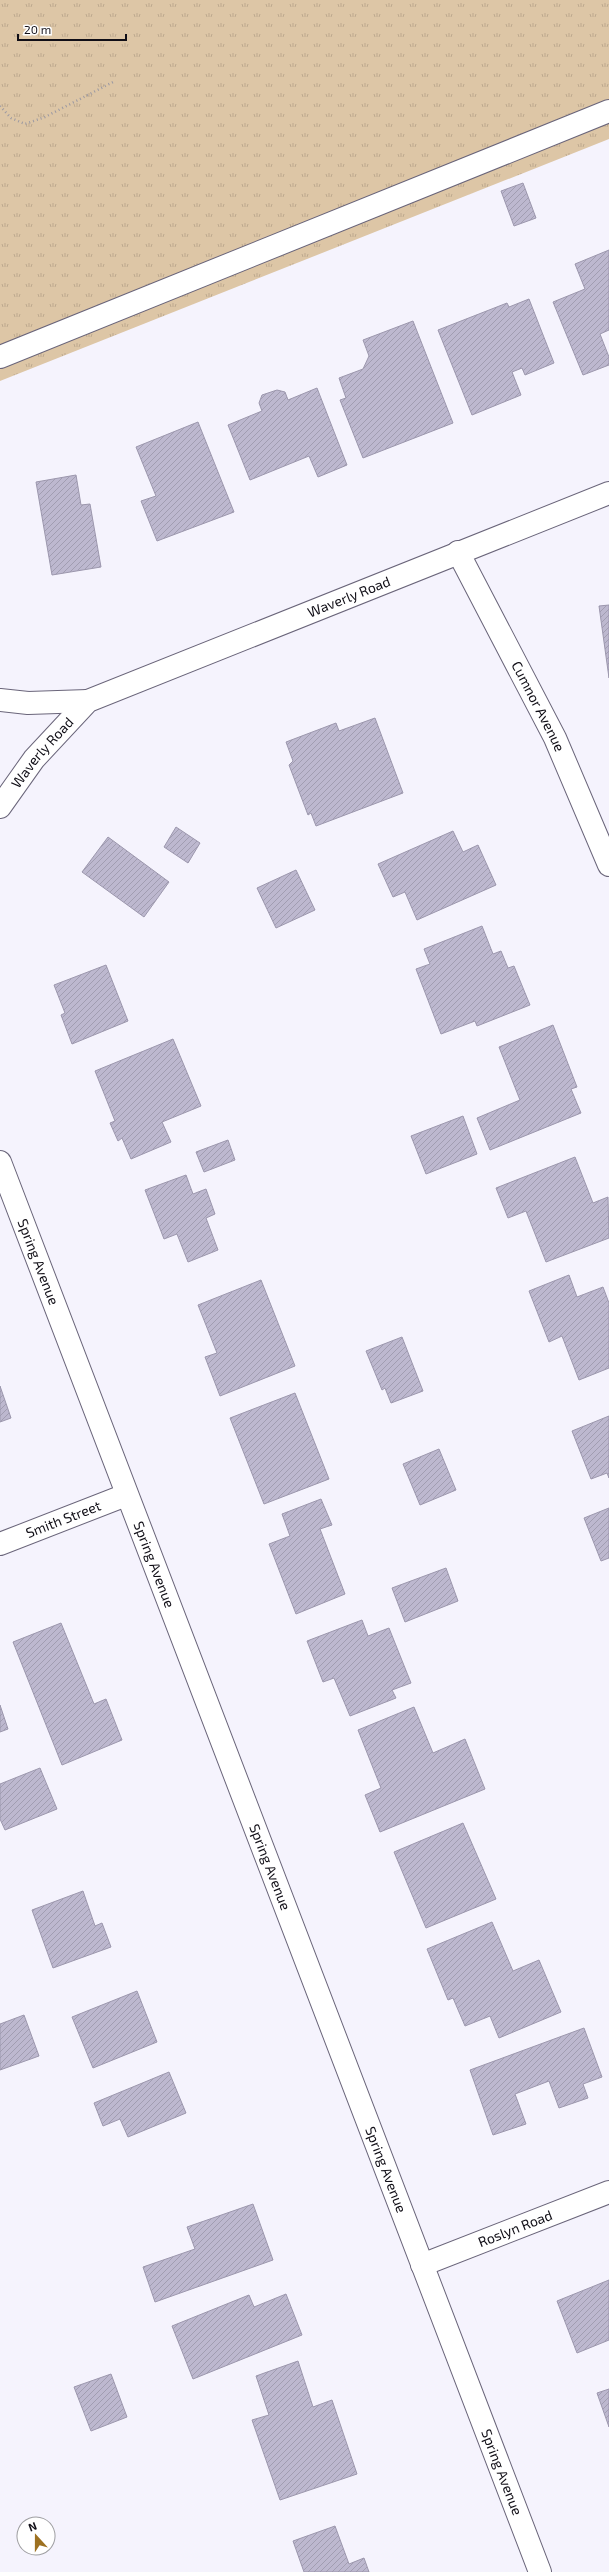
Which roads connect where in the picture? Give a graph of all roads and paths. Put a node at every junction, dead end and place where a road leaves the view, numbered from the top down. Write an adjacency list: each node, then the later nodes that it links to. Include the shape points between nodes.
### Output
1 (115, 81): 2 (path, via 45,117 25,124 11,118)
2 (0, 106)
3 (609, 111): 4 (street)
4 (0, 357)
5 (609, 493): 6 (street, Waverly Road)
6 (458, 552): 8 (street, Waverly Road); 10 (street, Cumnor Avenue, via 555,738)
7 (0, 700): 8 (street, Waverly Road, via 28,703)
8 (88, 701): 9 (street, Waverly Road, via 34,759)
9 (0, 807)
10 (609, 865)
11 (0, 1162): 12 (street, Spring Avenue)
12 (126, 1495): 13 (street, Smith Street); 15 (street, Spring Avenue)
13 (0, 1544)
14 (609, 2192): 15 (street, Roslyn Road)
15 (422, 2266): 16 (street, Spring Avenue)
16 (540, 2572)

